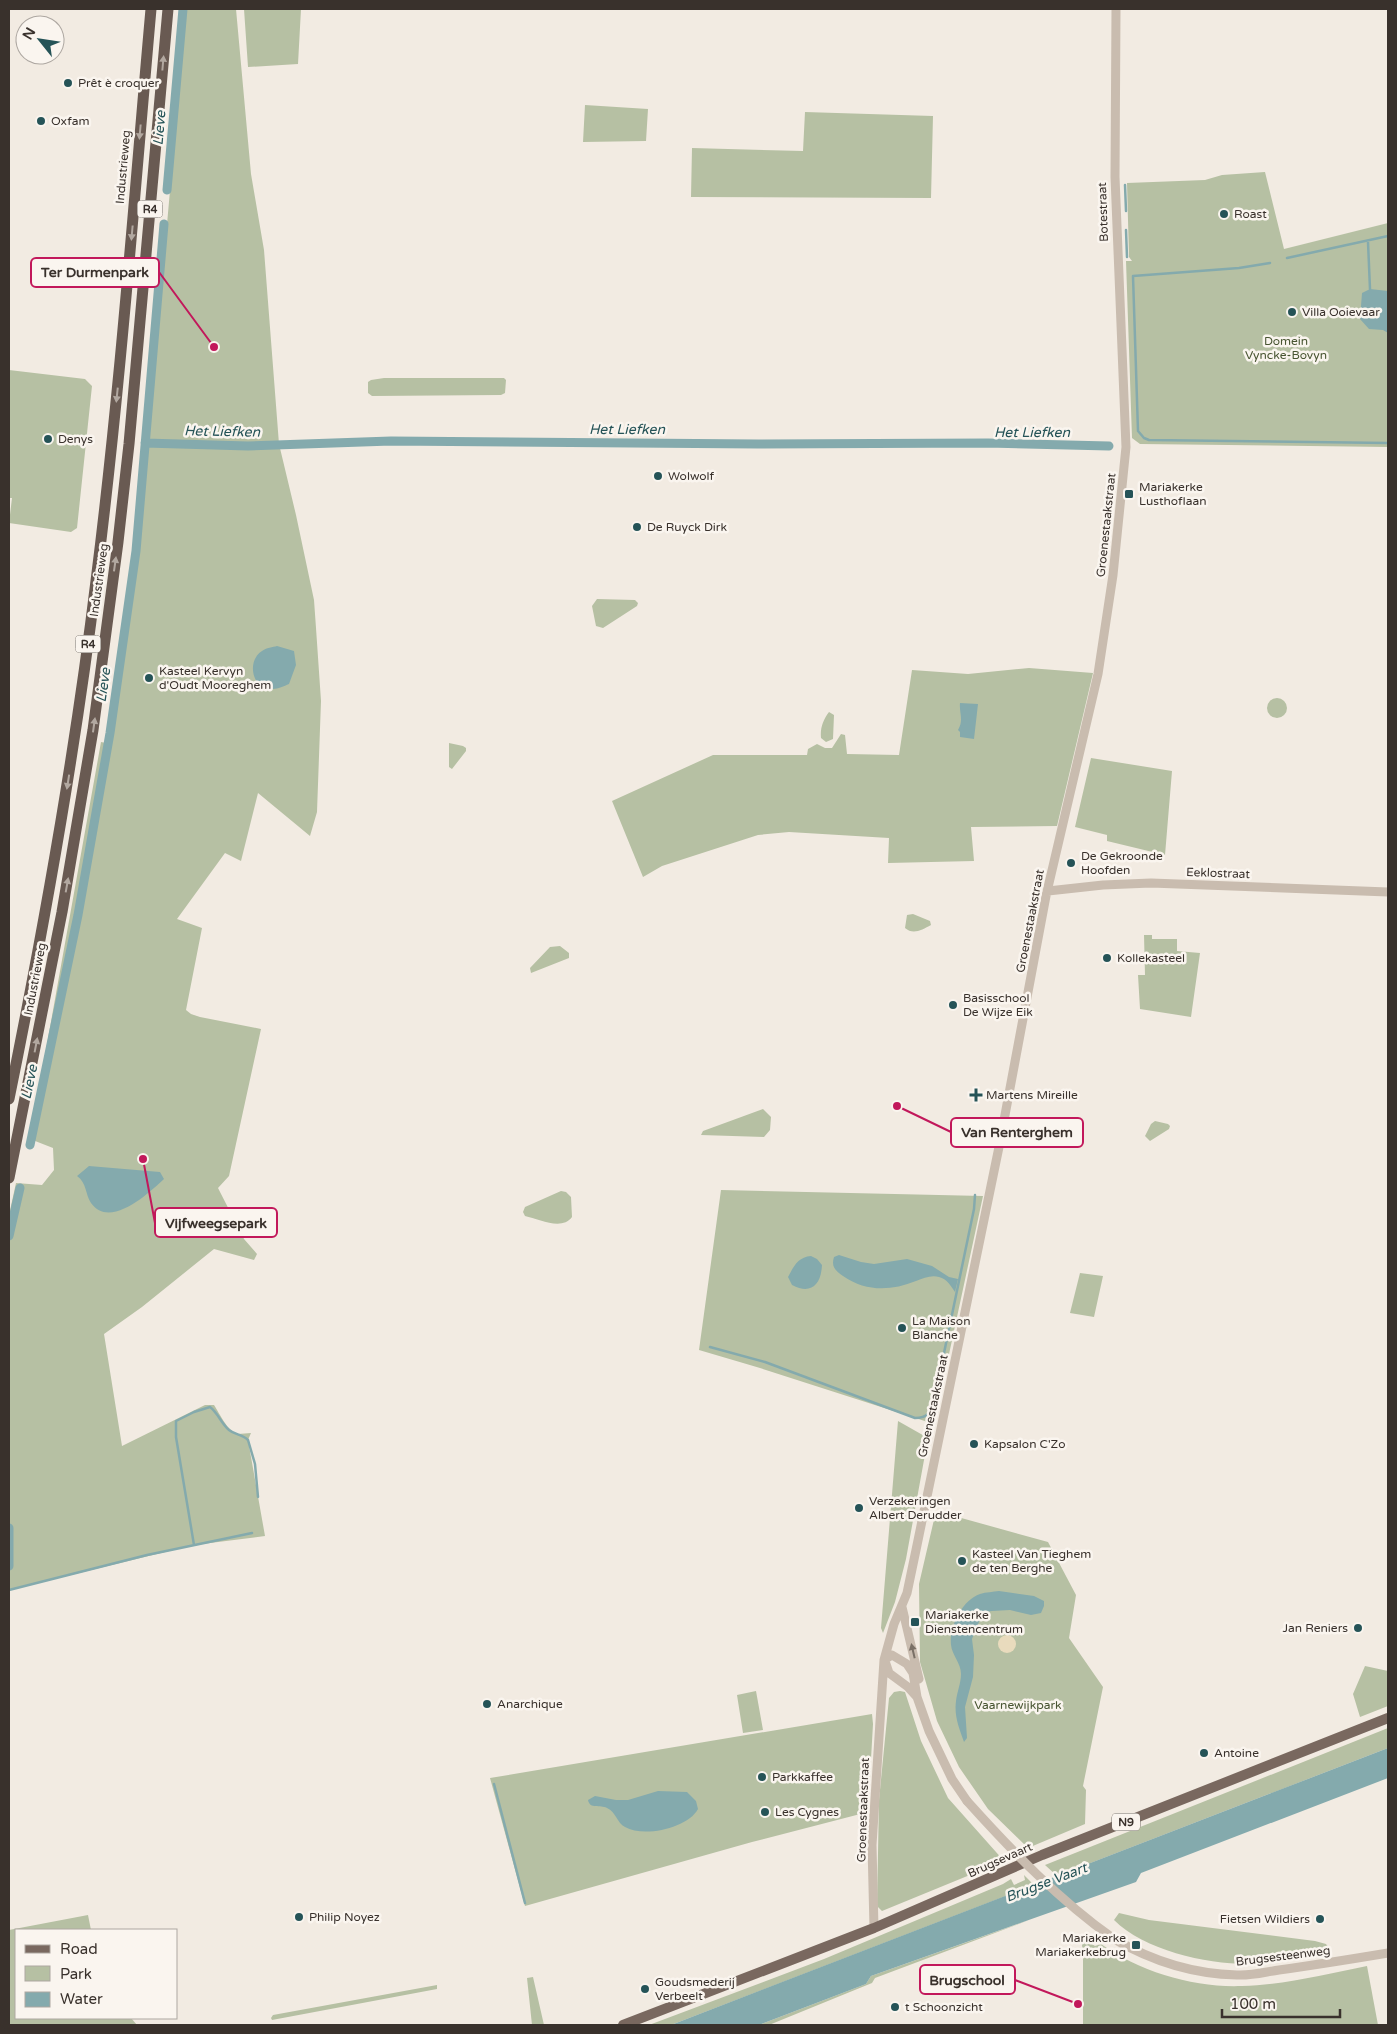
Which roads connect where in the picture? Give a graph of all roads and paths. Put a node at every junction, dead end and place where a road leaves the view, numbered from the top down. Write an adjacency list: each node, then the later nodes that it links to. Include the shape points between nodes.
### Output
1 (150, 9): 7 (highway, Industrieweg / R4, one-way to 7, via 118,386 96,582 50,895)
2 (168, 9): 8 (highway, Industrieweg / R4, one-way to 2, via 62,912 96,711 129,444)
3 (1116, 9): 4 (street, Botestraat, via 1115,177)
4 (1126, 414): 5 (street, Groenestaakstraat, via 1124,475 1098,674)
5 (1048, 891): 6 (street, Eeklostraat, via 1151,884); 9 (street, Groenestaakstraat, via 999,1147)
6 (1388, 892)
7 (9, 1099)
8 (9, 1178)
9 (902, 1606): 10 (street, Groenestaakstraat); 11 (street, Groenestaakstraat, one-way to 9, via 919,1675)
10 (884, 1660): 11 (street, via 889,1673); 11 (street, via 892,1655 907,1664 913,1673); 13 (street, Groenestaakstraat, via 872,1845)
11 (917, 1697): 14 (street, Brugsesteenweg, bridge, via 928,1731 952,1779 968,1801 1080,1915 1114,1939 1176,1966 1238,1975)
12 (1388, 1718): 13 (main road, Brugsevaart / N9, via 1042,1855)
13 (874, 1928): 15 (main road, Brugsevaart / N9)
14 (1388, 1953)
15 (623, 2025)

